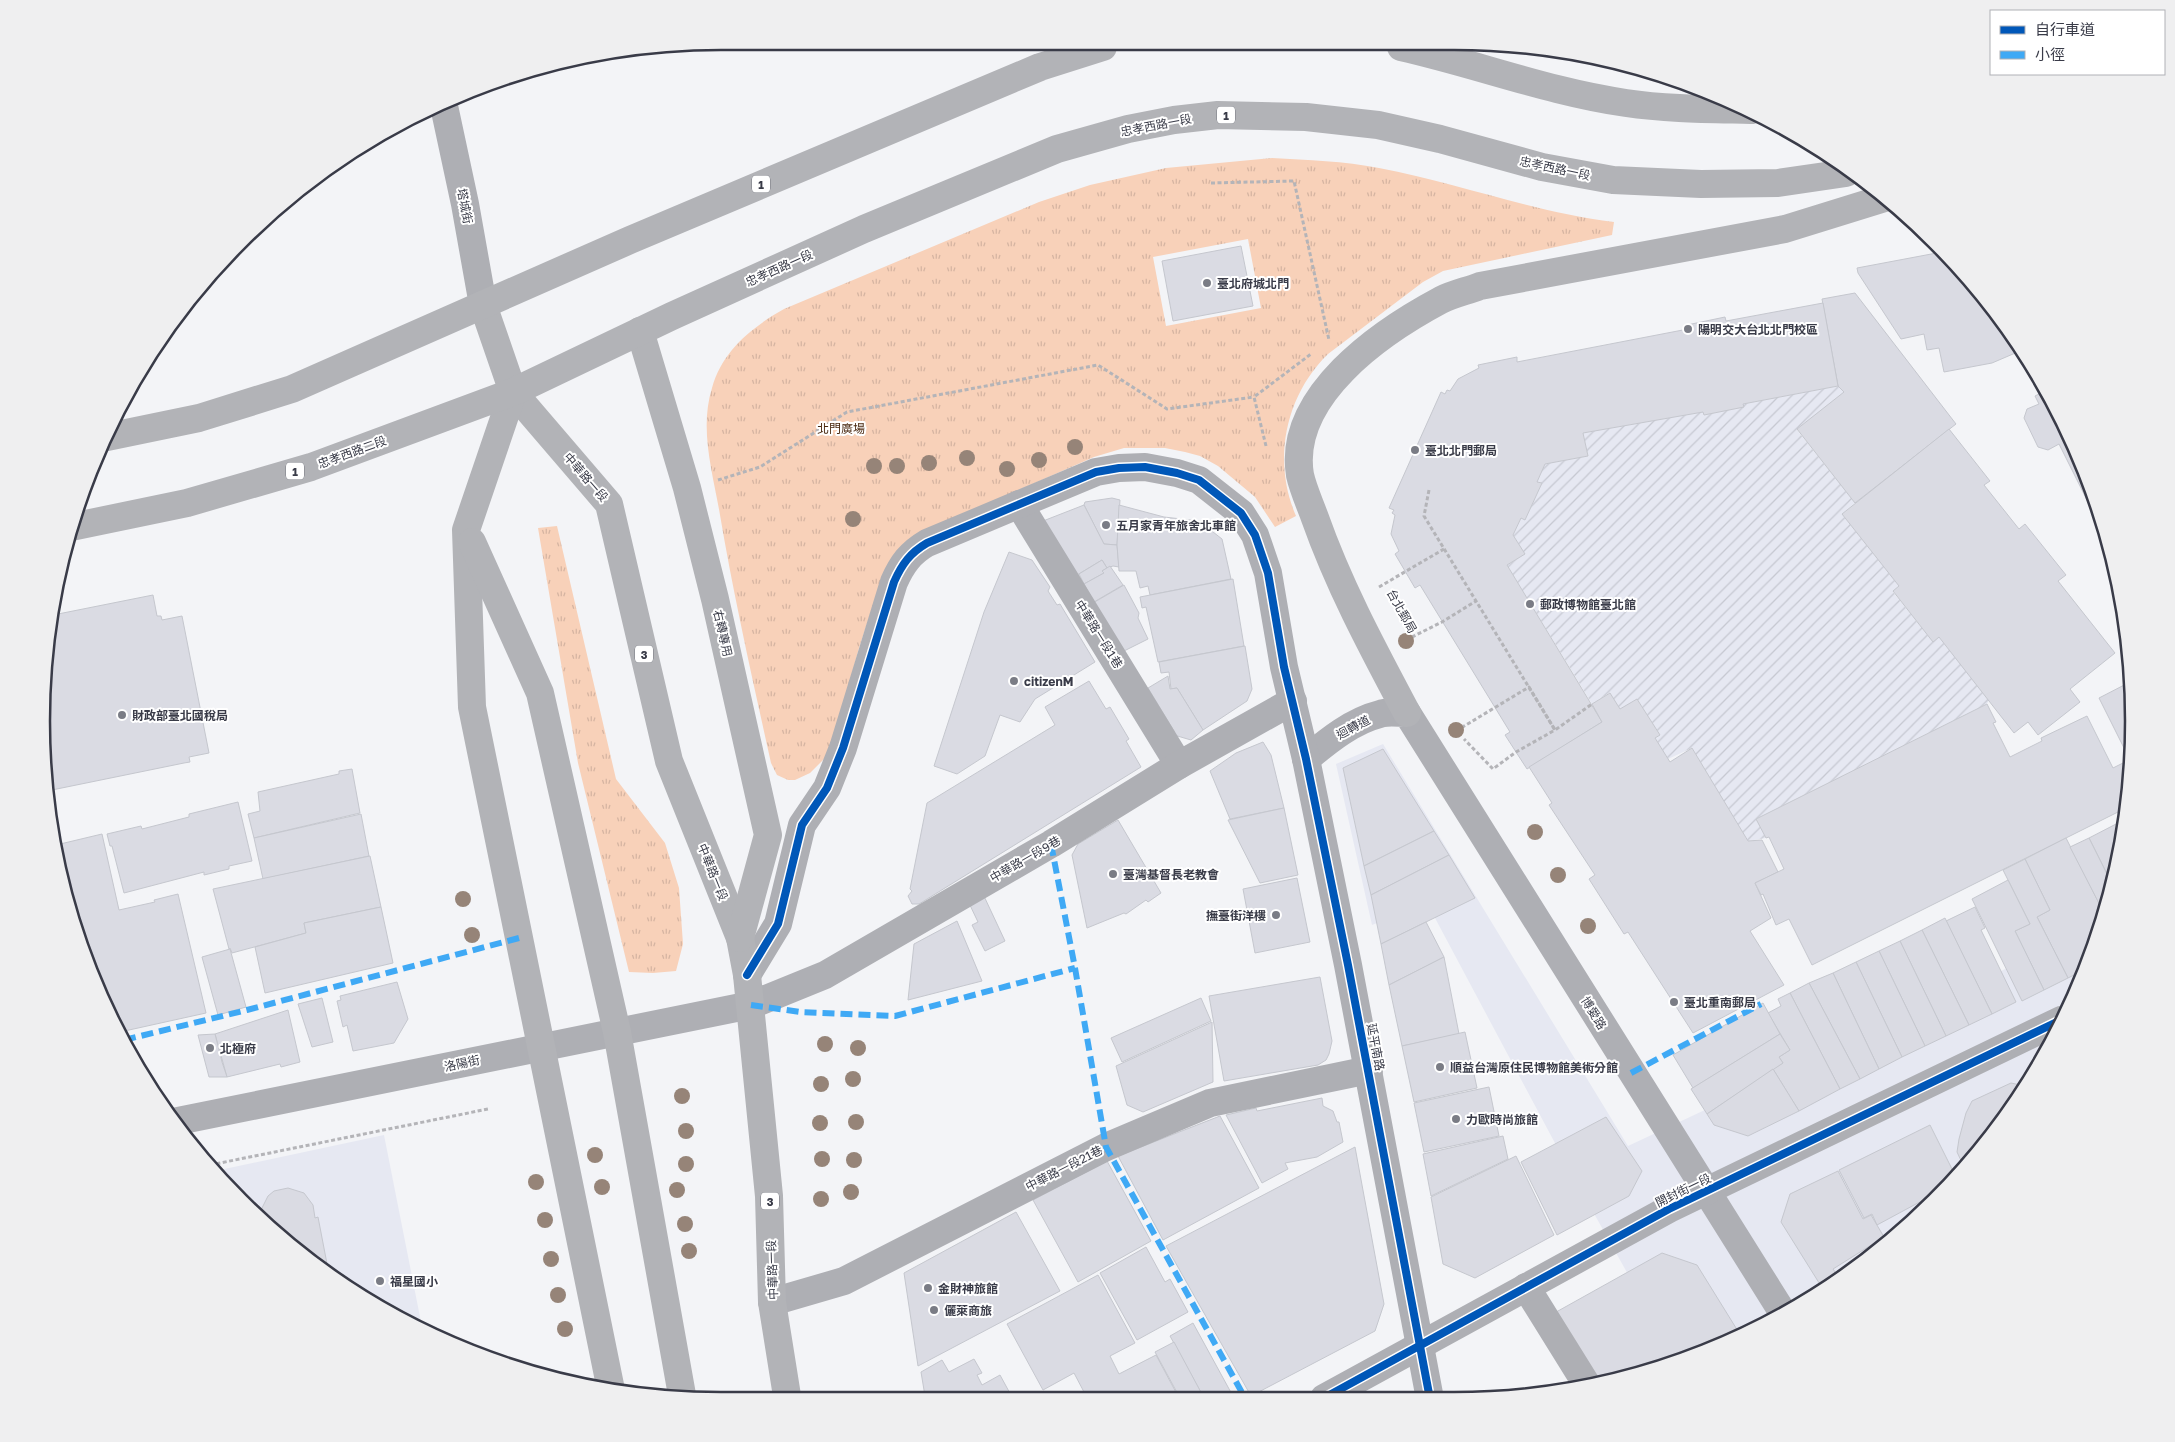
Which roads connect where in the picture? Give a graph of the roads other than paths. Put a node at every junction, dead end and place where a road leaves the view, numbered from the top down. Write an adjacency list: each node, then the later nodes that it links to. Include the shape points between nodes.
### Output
1 (1094, 50): 7 (main road, 1, via 1040,67)
2 (1415, 50): 3 (main road, via 1533,83 1625,103)
3 (1730, 109)
4 (445, 110): 7 (street, 塔城街)
5 (1841, 174): 8 (main road, 忠孝西路一段 / 1, via 1778,183 1613,180 1542,167 1378,125 1306,117 1218,115 1174,120 1058,149 864,229)
6 (1876, 201): 15 (main road, via 1785,228 1480,286 1442,299 1386,334 1343,369 1322,393 1304,433 1300,475 1346,596)
7 (483, 305): 9 (main road, 中華路一段 / 3); 10 (main road, 1, via 292,389 199,418)
8 (640, 331): 9 (main road, 忠孝西路一段 / 1); 18 (main road, 右轉專用, via 687,488 768,835)
9 (512, 392): 12 (main road, 忠孝西路二段 / 1, via 311,467 187,503); 13 (main road); 18 (main road, 中華路一段 / 3, via 609,504 669,761)
10 (114, 436)
11 (1019, 504): 14 (street, 延平南路, via 1096,472 1119,468 1145,467 1199,480 1242,513 1255,534 1268,573); 17 (street, 中華路一段1巷); 19 (street, 延平南路, via 927,543 902,564 843,748 827,788 802,825 778,924)
12 (80, 525)
13 (466, 530): 22 (main road, via 540,693); 23 (main road, via 472,707)
14 (1293, 701): 16 (street, 延平南路); 17 (street, 中華路一段9巷)
15 (1407, 713): 16 (street, 迴轉道, via 1381,713 1354,724); 26 (street, 博愛路)
16 (1306, 760): 24 (street, 延平南路)
17 (1179, 765): 20 (street, 中華路一段9巷, via 1051,844 825,975)
18 (740, 938): 19 (main road, 中華路一段 / 3)
19 (747, 975): 20 (main road, 中華路一段 / 3)
20 (750, 1005): 22 (street, 洛陽街); 28 (main road, 中華路一段 / 3, via 769,1196)
21 (2053, 1024): 26 (street, 開封街一段)
22 (617, 1032): 23 (street, 洛陽街); 33 (main road)
23 (543, 1047): 25 (street, 洛陽街); 32 (main road)
24 (1369, 1070): 28 (street, 中華路一段21巷, via 1210,1103 1106,1147 844,1281); 30 (street, 延平南路)
25 (182, 1120)
26 (1707, 1190): 27 (street, 開封街一段); 29 (street, 博愛路)
27 (1526, 1287): 30 (street, 開封街一段); 31 (street)
28 (772, 1302): 34 (main road, 中華路一段 / 3)
29 (1780, 1308)
30 (1420, 1346): 35 (street, 開封街一段); 36 (street, 延平南路)
31 (1583, 1379)
32 (609, 1382)
33 (681, 1391)
34 (786, 1392)
35 (1335, 1392)
36 (1429, 1392)

